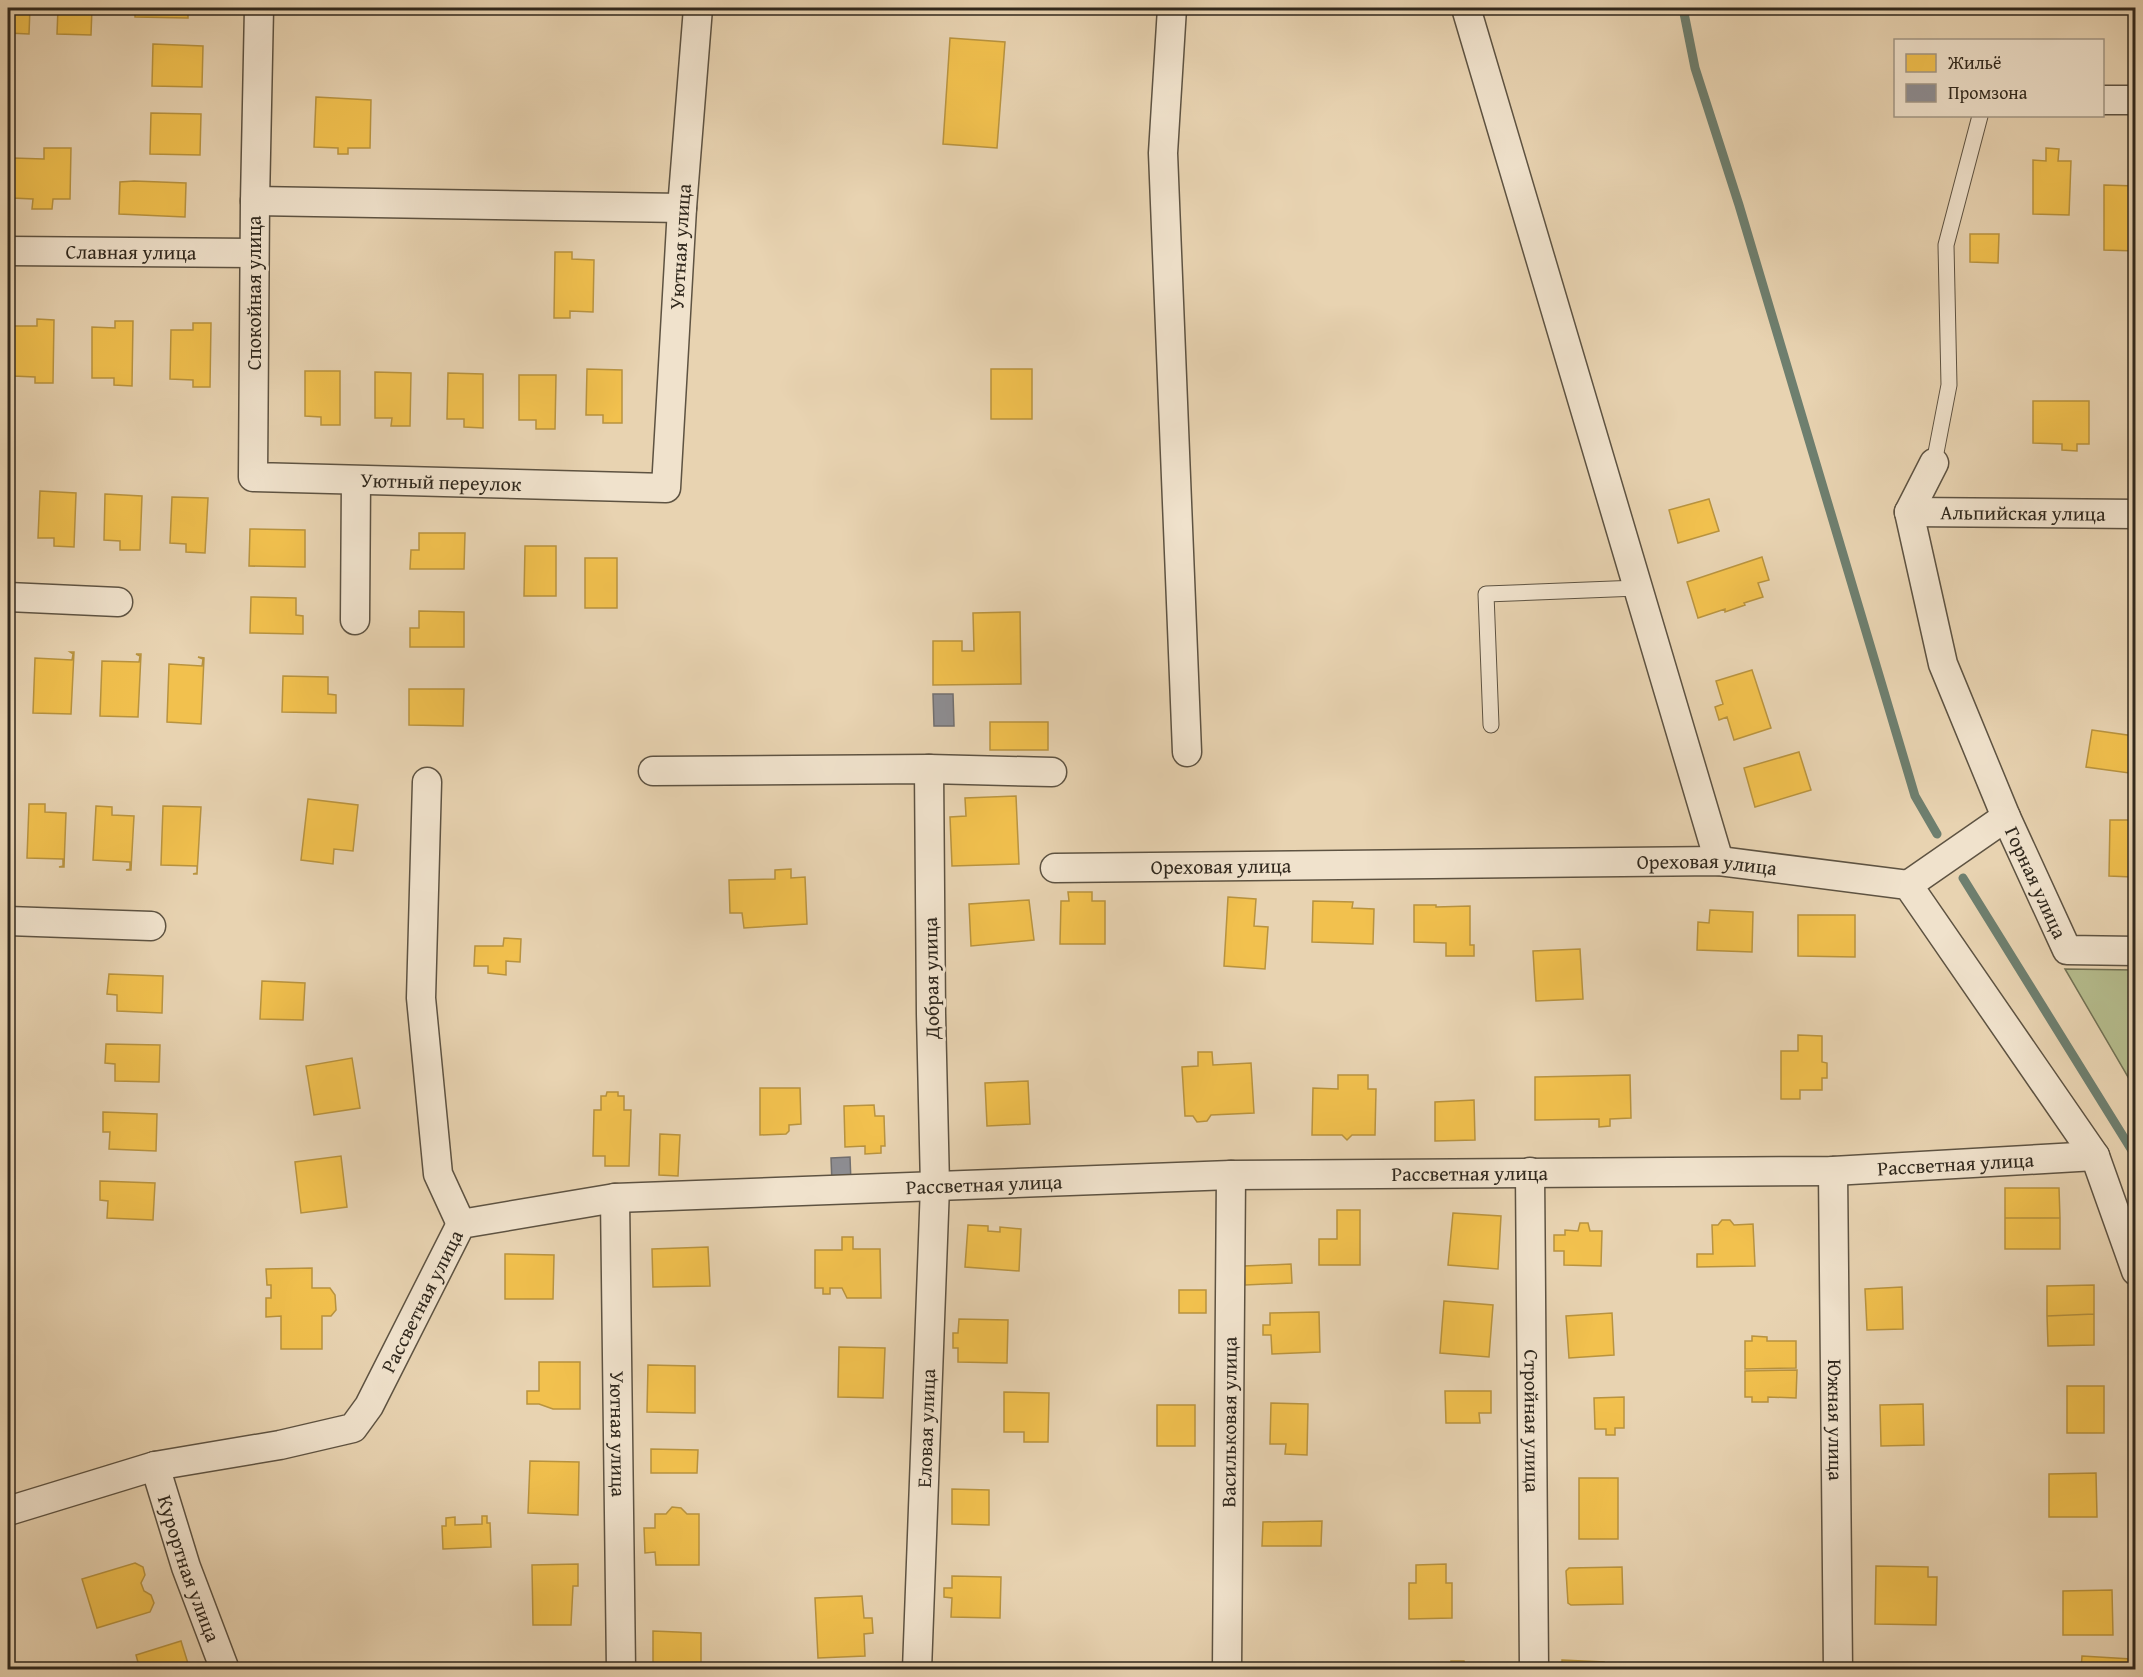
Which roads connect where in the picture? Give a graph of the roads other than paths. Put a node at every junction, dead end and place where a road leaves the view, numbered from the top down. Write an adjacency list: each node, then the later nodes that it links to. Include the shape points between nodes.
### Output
1 (259, 8): 8 (street, Спокойная улица)
2 (698, 8): 9 (street, Уютная улица)
3 (1172, 8): 22 (street, via 1163,153)
4 (1467, 8): 17 (street)
5 (2104, 100): 6 (street)
6 (2136, 100)
7 (1980, 117): 12 (lane, via 1946,245 1949,385)
8 (255, 201): 9 (street); 11 (street, Спокойная улица)
9 (682, 208): 14 (street, Уютная улица)
10 (8, 251): 11 (street, Славная улица)
11 (254, 254): 13 (street, Спокойная улица, via 254,477)
12 (1934, 463): 15 (street)
13 (356, 481): 14 (street, Уютный переулок); 20 (street, Уютный переулок)
14 (666, 488)
15 (1909, 512): 16 (street, Альпийская улица); 27 (street, via 1943,664)
16 (2136, 514)
17 (1638, 588): 21 (lane, via 1486,594); 28 (street)
18 (8, 597): 19 (street)
19 (118, 602)
20 (355, 620)
21 (1491, 725)
22 (1187, 752)
23 (929, 769): 24 (street); 25 (street); 38 (street, Добрая улица)
24 (653, 771)
25 (1052, 772)
26 (427, 782): 40 (street, via 422,998 438,1174)
27 (2006, 817): 30 (street); 33 (street, Горная улица, via 2067,950)
28 (1719, 861): 29 (street, Ореховая улица); 30 (street, Ореховая улица)
29 (1055, 868)
30 (1908, 885): 34 (street)
31 (8, 921): 32 (street)
32 (151, 926)
33 (2136, 951)
34 (2094, 1156): 35 (street, Рассветная улица); 41 (street)
35 (1833, 1171): 36 (street, Рассветная улица); 49 (street, Южная улица)
36 (1530, 1172): 37 (street, Рассветная улица); 48 (street, Стройная улица)
37 (1231, 1175): 38 (street, Рассветная улица); 47 (street, Васильковая улица)
38 (935, 1186): 39 (street, Рассветная улица); 46 (street, Еловая улица)
39 (615, 1198): 40 (street, Рассветная улица); 45 (street, Уютная улица)
40 (461, 1224): 42 (street, Рассветная улица, via 369,1406 353,1428 280,1445)
41 (2136, 1271)
42 (154, 1466): 43 (street, Рассветная улица); 44 (street, Курортная улица)
43 (8, 1511)
44 (225, 1670)
45 (621, 1670)
46 (917, 1670)
47 (1227, 1670)
48 (1534, 1670)
49 (1838, 1670)

